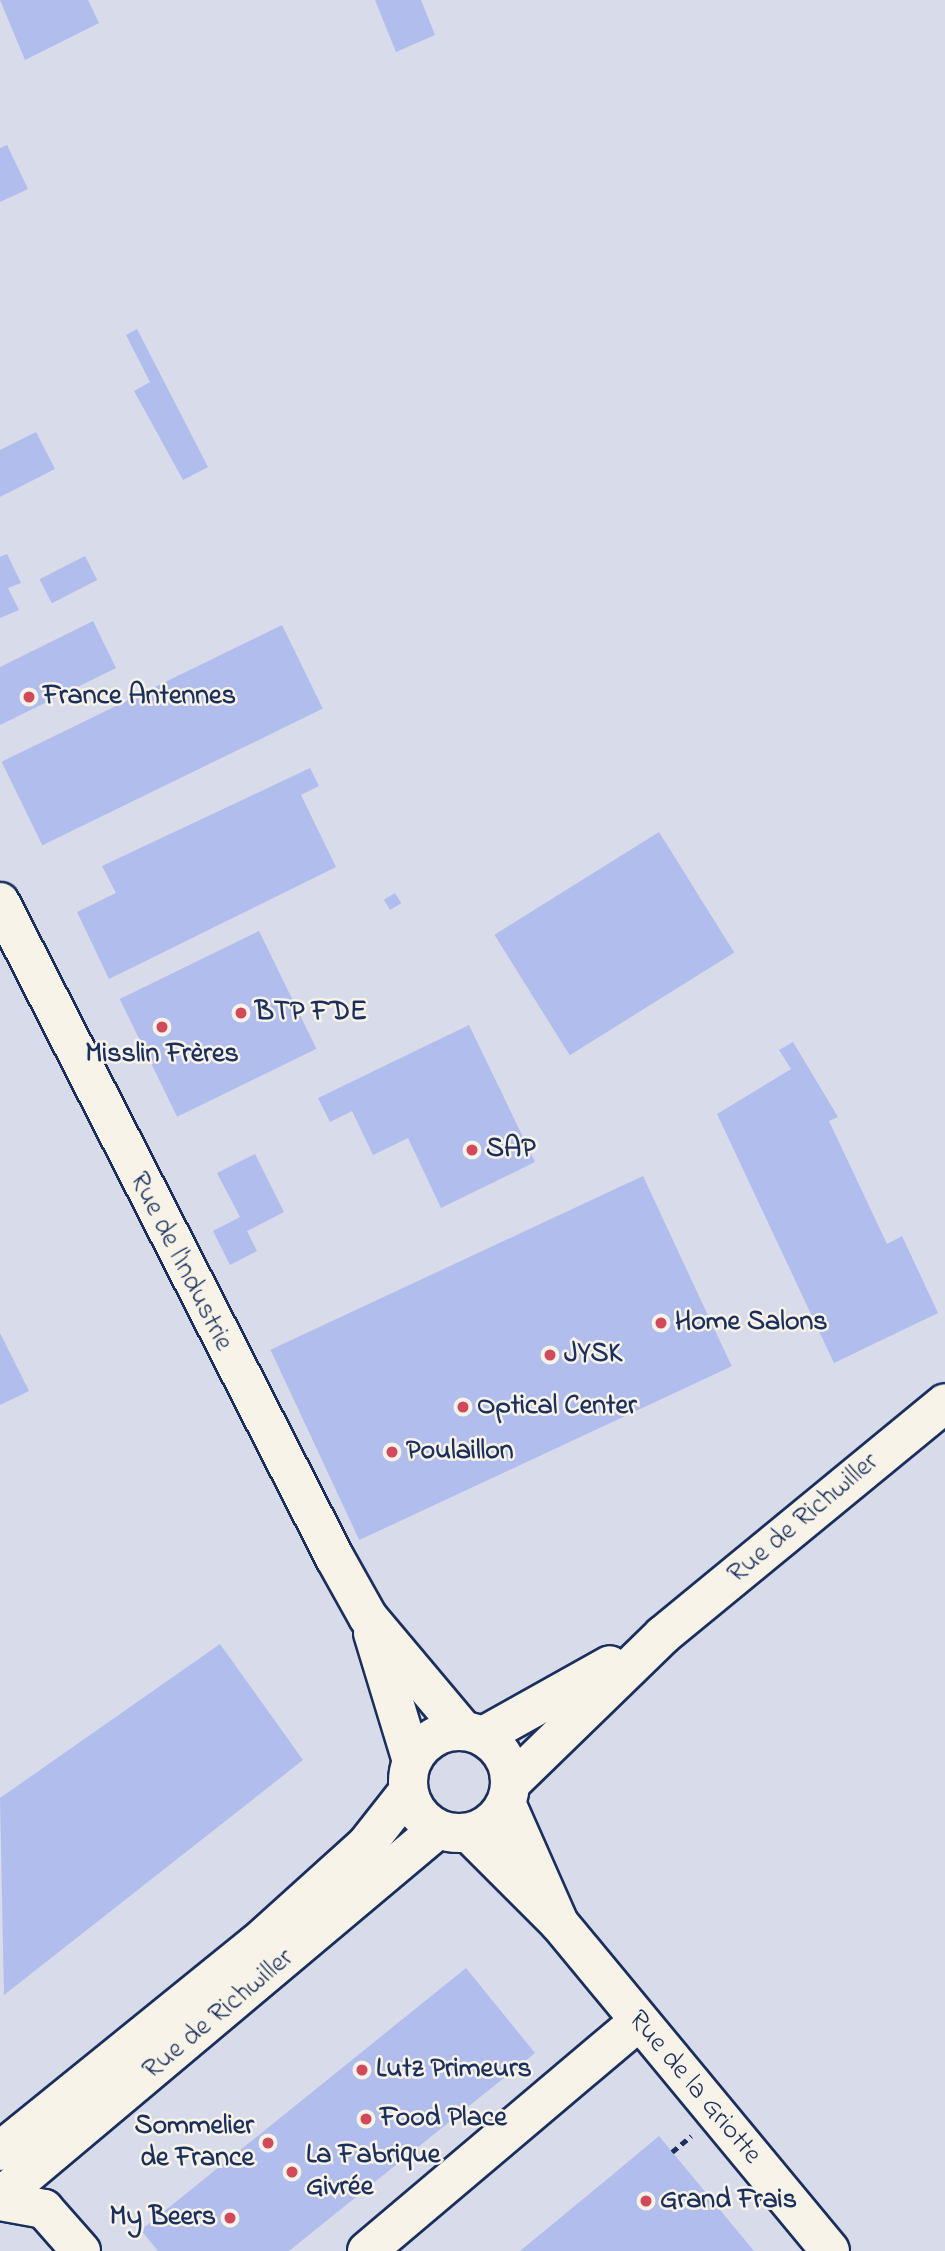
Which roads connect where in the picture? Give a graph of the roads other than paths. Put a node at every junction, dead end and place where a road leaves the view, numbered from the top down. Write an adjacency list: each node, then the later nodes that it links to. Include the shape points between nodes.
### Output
1 (0, 902): 3 (street, Rue de l'Industrie, via 246,1392)
2 (945, 1403): 4 (street, Rue de Richwiller)
3 (368, 1617): 5 (street, Rue de l'Industrie); 6 (street, Rue de l'Industrie)
4 (663, 1634): 5 (street, Rue de Richwiller); 7 (street, Rue de Richwiller)
5 (472, 1732): 6 (street, via 430,1741); 7 (street, via 504,1751)
6 (409, 1776): 8 (street); 11 (street, Rue de Richwiller, via 366,1845 256,1944)
7 (509, 1792): 8 (street, via 490,1822); 9 (street, Rue de la Griotte)
8 (453, 1832): 9 (street, Rue de la Griotte); 12 (street, Rue de Richwiller)
9 (559, 1923): 10 (street, Rue de la Griotte)
10 (639, 2021): 14 (street); 15 (street, Rue de la Griotte)
11 (0, 2151)
12 (0, 2199): 13 (street, via 44,2209)
13 (81, 2251)
14 (367, 2251)
15 (830, 2251)

